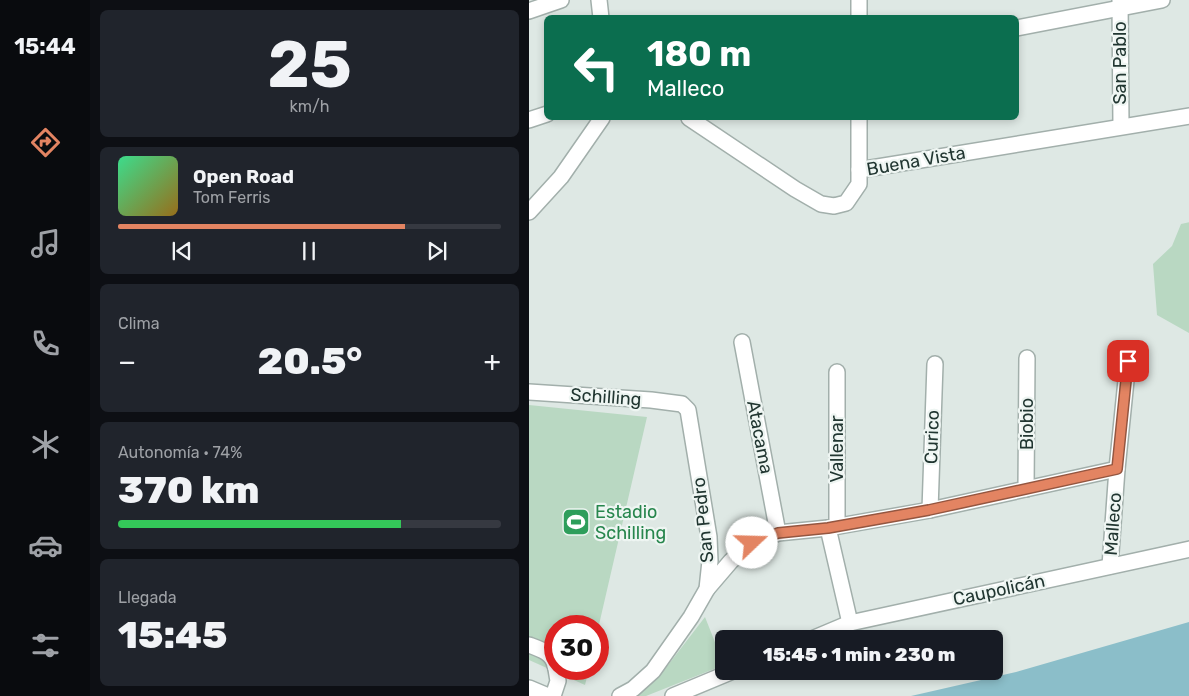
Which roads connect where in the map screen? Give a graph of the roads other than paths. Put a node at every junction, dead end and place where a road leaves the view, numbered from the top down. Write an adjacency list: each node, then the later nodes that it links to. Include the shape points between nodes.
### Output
1 (561, 0): 6 (street)
2 (599, 0): 7 (street)
3 (859, 0): 8 (street)
4 (1162, 0): 5 (street)
5 (1120, 4): 9 (street); 16 (street, San Pablo)
6 (529, 11)
7 (601, 15)
8 (859, 15)
9 (1019, 28)
10 (544, 115): 12 (street)
11 (1189, 116): 16 (street, Buena Vista)
12 (529, 120)
13 (601, 120): 18 (street, via 561,176)
14 (692, 120): 17 (street, Buena Vista, via 821,204 834,206 846,203 859,184)
15 (859, 120): 17 (street)
16 (1121, 126): 17 (street, Buena Vista)
17 (859, 170)
18 (529, 212)
19 (742, 342): 30 (street, Atacama)
20 (1027, 358): 27 (street, Biobio)
21 (1128, 361): 26 (street, Malleco)
22 (935, 364): 28 (street, Curico)
23 (837, 372): 29 (street, Vallenar)
24 (529, 392): 25 (street, Schilling)
25 (682, 404): 33 (street, San Pedro, via 688,410 709,537)
26 (1117, 469): 27 (street); 32 (street, Malleco)
27 (1026, 489): 28 (street)
28 (929, 510): 29 (street)
29 (832, 527): 30 (street); 34 (street, Vallenar)
30 (778, 533): 33 (street, via 752,543)
31 (1189, 549): 32 (street, Caupolicán)
32 (1110, 566): 34 (street, Caupolicán)
33 (707, 589): 43 (street, San Pedro, via 653,670 633,689)
34 (850, 623): 35 (street, Caupolicán)
35 (833, 630)
36 (529, 644): 37 (street)
37 (544, 651)
38 (715, 678): 44 (street)
39 (558, 680): 42 (street)
40 (529, 688): 41 (street)
41 (548, 696)
42 (553, 696)
43 (620, 696)
44 (673, 696)

